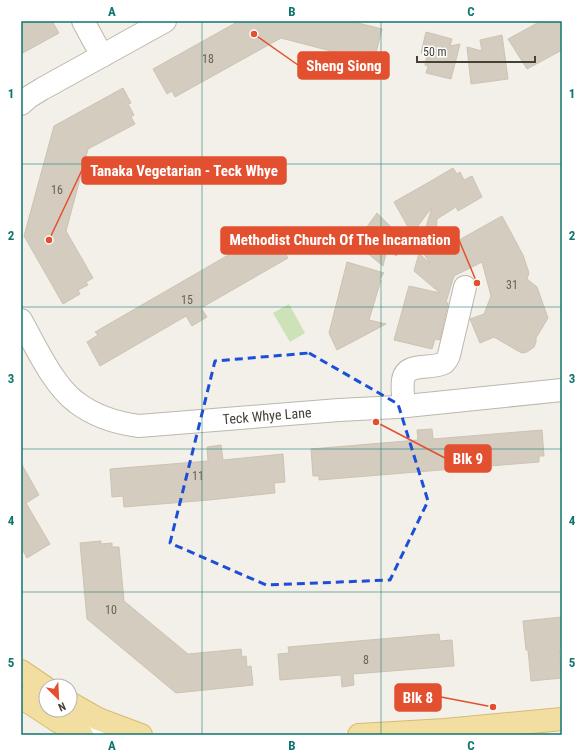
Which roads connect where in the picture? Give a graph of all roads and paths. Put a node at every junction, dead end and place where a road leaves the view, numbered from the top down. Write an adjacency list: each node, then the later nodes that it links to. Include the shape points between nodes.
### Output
1 (83, 21): 3 (street)
2 (165, 21): 3 (street)
3 (102, 56): 4 (street)
4 (21, 104)
5 (465, 287): 8 (street, via 449,355 445,362 412,368 406,373 403,380)
6 (21, 320): 8 (street, Teck Whye Lane, via 65,391 89,410 120,423 139,426)
7 (562, 390): 8 (street, Teck Whye Lane)
8 (404, 405)
9 (21, 671): 10 (main road)
10 (38, 683)
11 (21, 697): 16 (main road)
12 (78, 711): 14 (main road)
13 (562, 719): 15 (main road)
14 (95, 727): 17 (main road)
15 (411, 733): 18 (main road)
16 (82, 735)
17 (141, 735)
18 (359, 735)

